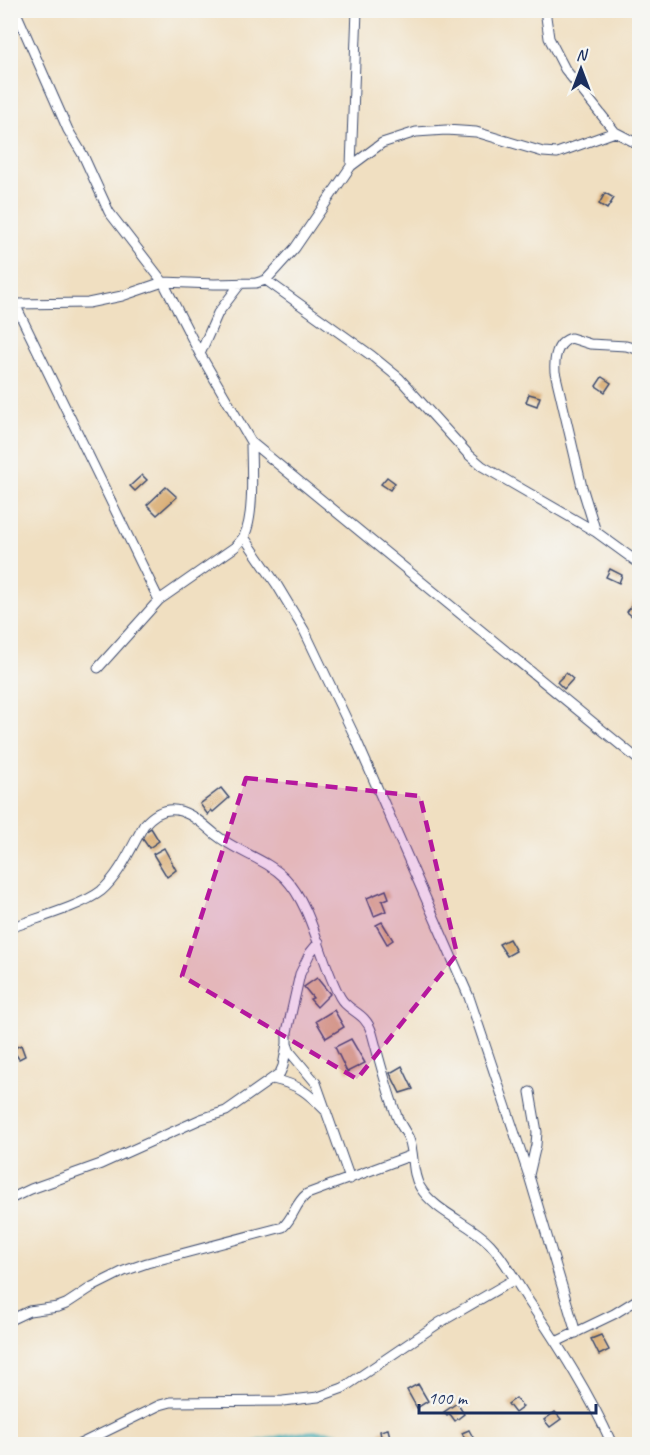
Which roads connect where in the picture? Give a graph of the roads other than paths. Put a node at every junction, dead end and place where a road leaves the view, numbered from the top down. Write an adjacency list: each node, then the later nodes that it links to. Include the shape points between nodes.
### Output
1 (15, 10): 8 (street, via 109,212)
2 (357, 10): 6 (street)
3 (545, 10): 4 (street, via 549,38 565,69)
4 (615, 132): 5 (street); 6 (street, via 557,153 476,132 416,132 382,143)
5 (639, 145)
6 (351, 166): 7 (street, via 295,248)
7 (266, 280): 9 (street); 15 (street, via 399,378 482,466)
8 (163, 282): 9 (street); 11 (street, via 88,303); 13 (street)
9 (241, 283): 13 (street, via 218,314)
10 (10, 294): 11 (street)
11 (16, 304): 18 (street)
12 (639, 350): 15 (street, via 571,338 563,342 555,356 555,372)
13 (200, 354): 14 (street)
14 (251, 442): 16 (street, via 252,483); 20 (street)
15 (596, 532): 17 (street)
16 (244, 537): 18 (street); 28 (street, via 304,630 355,737 469,997)
17 (639, 564)
18 (159, 600): 19 (street)
19 (98, 668)
20 (639, 761)
21 (10, 928): 22 (street, via 100,892 114,877 150,818 181,809 226,843 285,879 296,892)
22 (319, 942): 23 (street, via 300,975); 27 (street, via 340,999 369,1025)
23 (286, 1044): 24 (street, via 283,1066); 26 (street, via 316,1083)
24 (273, 1078): 26 (street, via 304,1089); 30 (street, via 226,1111)
25 (530, 1092): 28 (street, via 537,1132)
26 (327, 1112): 29 (street)
27 (412, 1155): 29 (street); 31 (street, via 414,1176 421,1189 490,1244)
28 (529, 1176): 34 (street)
29 (350, 1179): 33 (street, via 307,1194 283,1227 131,1268 66,1304 29,1311)
30 (10, 1199)
31 (515, 1279): 35 (street); 36 (street, via 439,1323 343,1388 318,1397 283,1401 171,1402)
32 (639, 1298): 34 (street)
33 (10, 1320)
34 (576, 1333): 35 (street)
35 (556, 1342): 37 (street)
36 (80, 1444)
37 (612, 1444)

